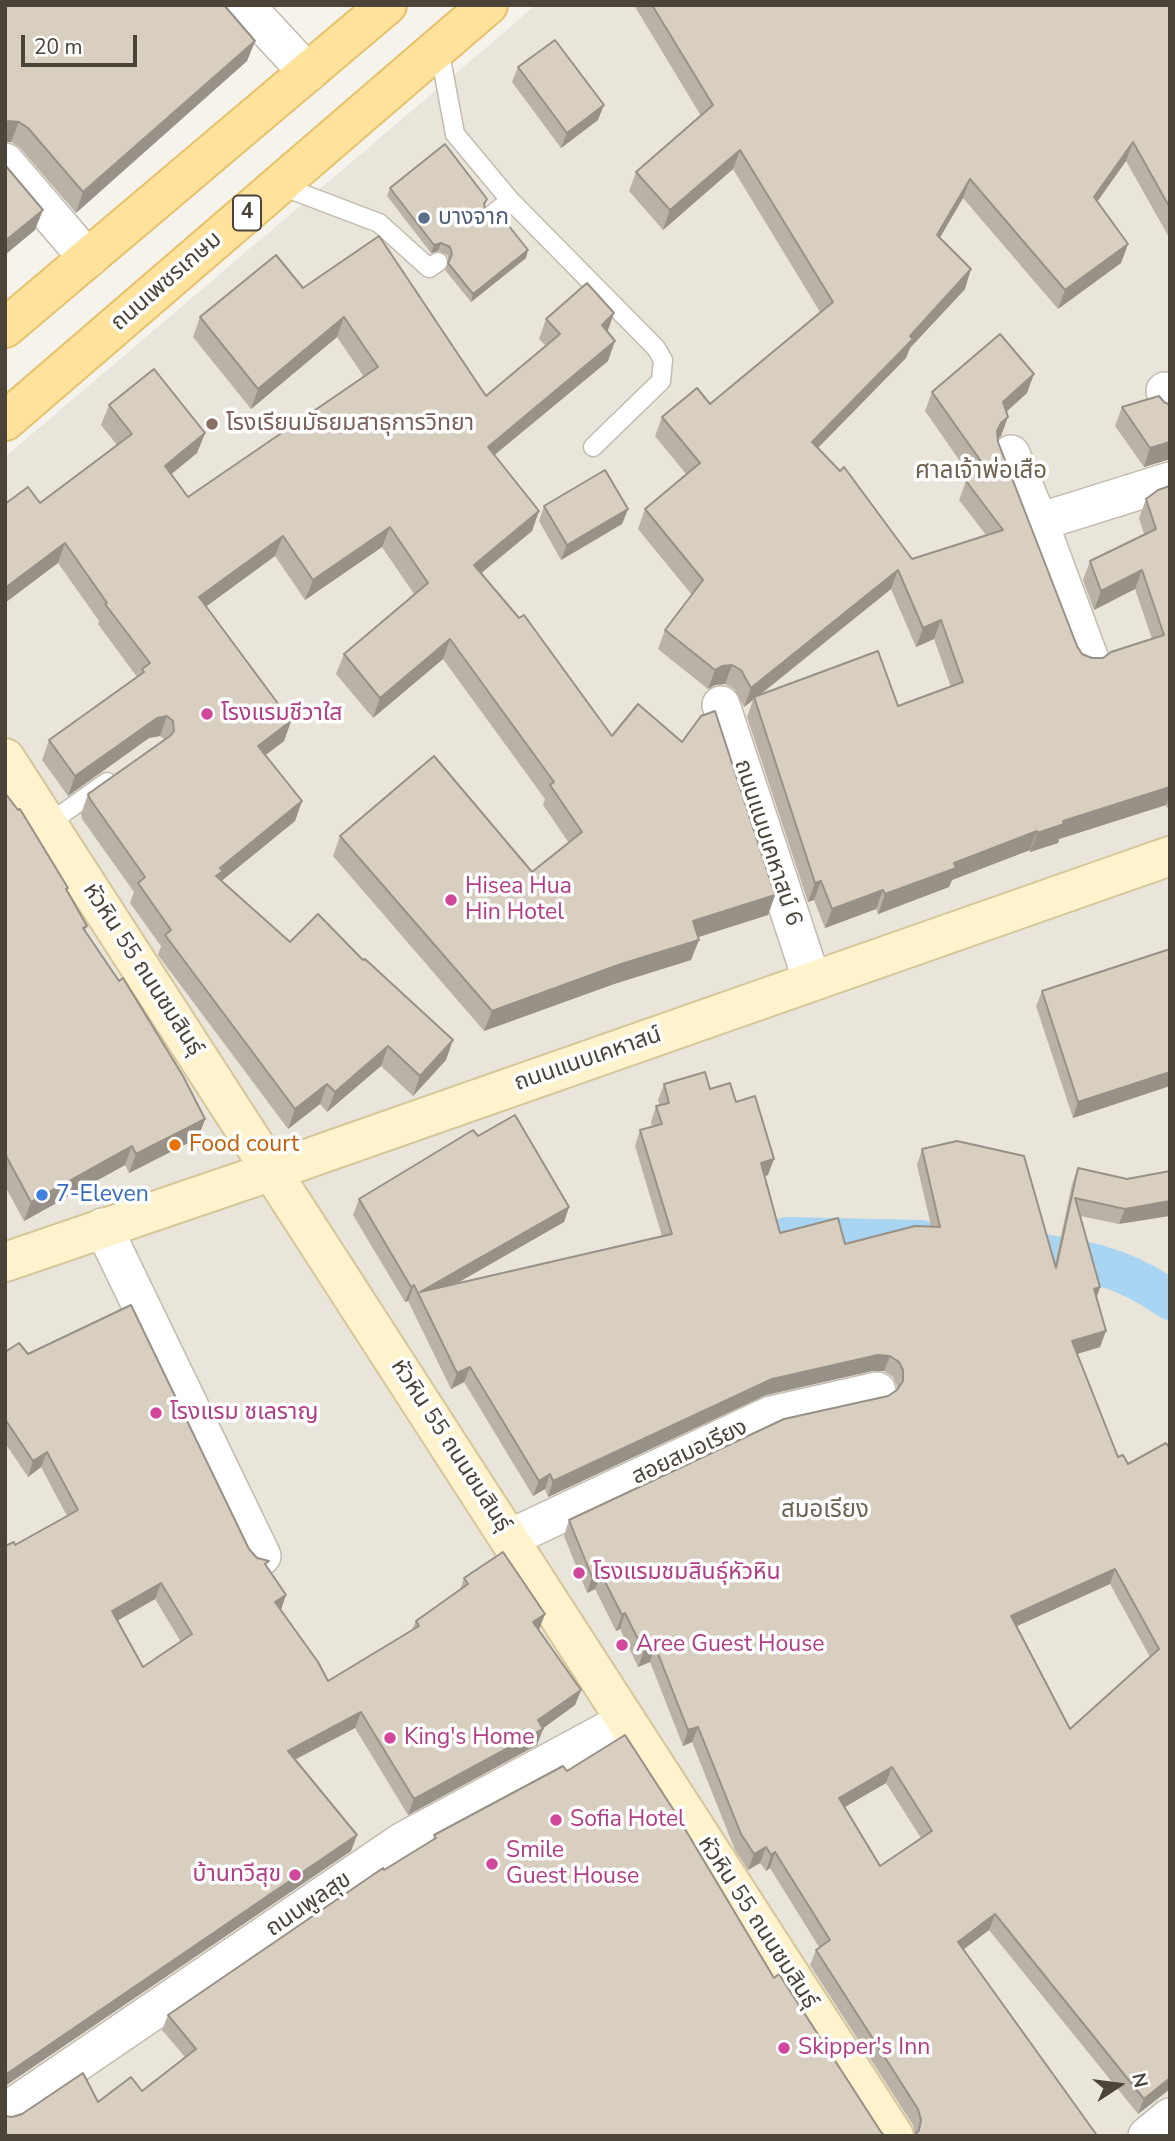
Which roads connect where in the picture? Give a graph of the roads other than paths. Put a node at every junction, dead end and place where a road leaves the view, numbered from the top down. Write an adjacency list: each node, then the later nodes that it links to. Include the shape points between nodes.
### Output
1 (245, 5): 5 (street)
2 (387, 5): 5 (main road)
3 (488, 5): 4 (main road, ถนนเพชรเกษม / 4)
4 (439, 48): 7 (main road, ถนนเพชรเกษม / 4); 8 (lane, via 454,134)
5 (308, 73): 10 (main road)
6 (5, 162): 10 (street)
7 (279, 185): 11 (lane, via 379,223 429,268); 13 (main road, ถนนเพชรเกษม / 4)
8 (510, 200): 9 (lane); 14 (lane, via 663,360 662,381)
9 (492, 215)
10 (88, 259): 12 (main road)
11 (438, 262)
12 (5, 328)
13 (5, 421)
14 (593, 447)
15 (1012, 454): 17 (street)
16 (1170, 481): 17 (street)
17 (1039, 522): 18 (street)
18 (1089, 657)
19 (721, 705): 24 (street, ถนนแนบเคหาสน์ 6)
20 (5, 758): 22 (street, หัวหิน 55 ถนนชมสินธุ์)
21 (123, 770): 22 (lane)
22 (48, 824): 25 (street, หัวหิน 55 ถนนชมสินธุ์)
23 (1170, 856): 24 (street, ถนนแนบเคหาสน์)
24 (812, 981): 25 (street, ถนนแนบเคหาสน์)
25 (272, 1171): 26 (street, ถนนแนบเคหาสน์); 29 (street, หัวหิน 55 ถนนชมสินธุ์)
26 (103, 1227): 27 (street, ถนนแนบเคหาสน์); 30 (street)
27 (5, 1262)
28 (877, 1391): 29 (street, สอยสมอเรียง, via 771,1415)
29 (510, 1538): 31 (street, หัวหิน 55 ถนนชมสินธุ์)
30 (262, 1556)
31 (625, 1721): 32 (street, ถนนพูลสุข, via 403,1841); 34 (street, หัวหิน 55 ถนนชมสินธุ์)
32 (5, 2112)
33 (1170, 2117): 35 (street)
34 (894, 2136)
35 (1146, 2136)

